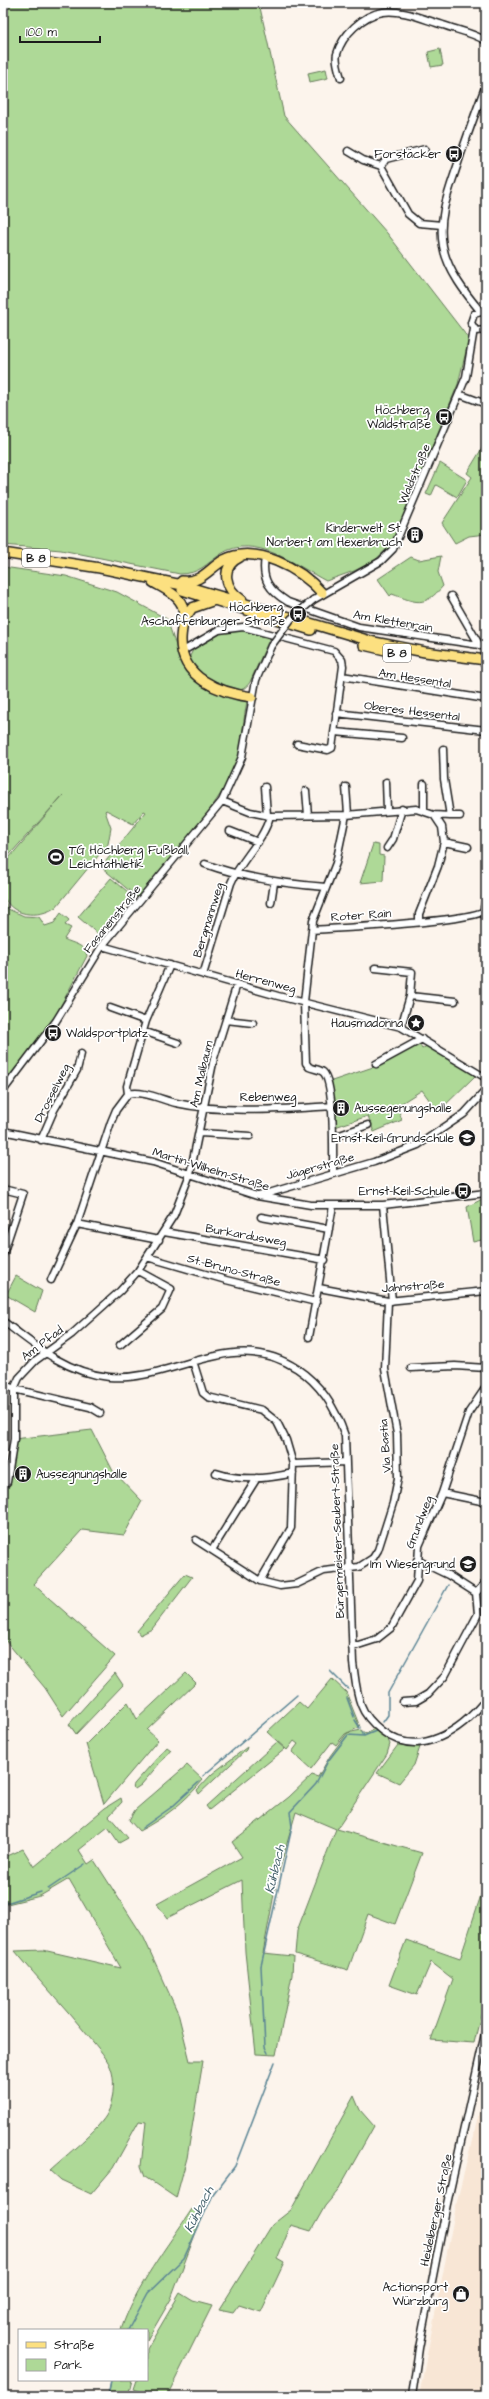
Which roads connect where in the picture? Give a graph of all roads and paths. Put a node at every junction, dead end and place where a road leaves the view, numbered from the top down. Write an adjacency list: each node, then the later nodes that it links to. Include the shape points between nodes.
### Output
1 (486, 41): 2 (street, via 401,13 383,12 358,25 344,40 337,55)
2 (340, 78)
3 (486, 85): 7 (street, via 448,191)
4 (425, 149): 6 (street, via 386,159)
5 (348, 151): 6 (street, via 362,160)
6 (381, 166): 7 (street, via 408,214 419,222)
7 (442, 225): 8 (street, via 443,248 451,268)
8 (468, 296): 9 (street); 10 (street, Waldstraße)
9 (483, 312): 10 (street)
10 (473, 316): 11 (street, Waldstraße, via 471,323)
11 (474, 329): 12 (street); 13 (street, Waldstraße)
12 (484, 331): 13 (street, Waldstraße)
13 (472, 346): 14 (street, Waldstraße)
14 (459, 394): 15 (street); 21 (street, Waldstraße, via 393,549 370,568)
15 (486, 404)
16 (3, 553): 19 (main road, B 8)
17 (244, 555): 18 (main road); 20 (main road, via 232,556 222,561 197,580); 24 (main road, via 235,559 228,567 226,581 231,590)
18 (265, 558): 21 (main road, via 307,578); 27 (street, Am Klettenrain, via 266,583 288,602 359,627)
19 (147, 578): 20 (main road, B 8); 25 (main road, via 179,600 183,608)
20 (160, 581): 23 (main road, B 8, via 167,586); 24 (main road, B 8)
21 (322, 593): 26 (street, Waldstraße, bridge)
22 (452, 596): 27 (street, Am Klettenrain)
23 (216, 601): 25 (main road, via 197,604); 30 (main road, B 8, via 376,649)
24 (250, 604): 29 (main road, B 8, via 374,642)
25 (182, 622): 28 (main road)
26 (284, 627): 32 (street, Fasanenstraße, bridge, via 260,668)
27 (483, 646)
28 (183, 652): 31 (street, via 219,630 243,627 334,651 342,660); 32 (main road, via 190,668 210,686 226,693)
29 (486, 660)
30 (486, 666)
31 (342, 676): 33 (street, Am Hessental); 34 (street)
32 (252, 698): 45 (street, Fasanenstraße, via 242,757)
33 (486, 699)
34 (336, 712): 35 (street, Oberes Hessental); 36 (street)
35 (486, 730)
36 (335, 732): 37 (street); 38 (street, via 332,748 328,750)
37 (402, 738)
38 (297, 744)
39 (443, 749): 53 (street, via 444,779)
40 (386, 782): 47 (street)
41 (424, 784): 48 (street)
42 (265, 787): 52 (street)
43 (346, 787): 49 (street)
44 (306, 790): 51 (street)
45 (222, 801): 52 (street); 69 (street, Fasanenstraße)
46 (402, 809): 47 (street); 48 (street); 59 (street, via 393,839)
47 (387, 810): 49 (street)
48 (424, 810): 50 (street)
49 (347, 814): 51 (street); 63 (street, via 341,844)
50 (434, 814): 53 (street); 57 (street, via 442,827)
51 (308, 815): 52 (street)
52 (268, 816): 56 (street, Bergmannweg, via 266,828)
53 (450, 816): 54 (street)
54 (460, 816)
55 (230, 831): 56 (street)
56 (258, 842): 61 (street, Bergmannweg)
57 (444, 842): 58 (street); 67 (street, via 438,866 419,914)
58 (468, 847)
59 (387, 848)
60 (205, 864): 61 (street, Bergmannweg, via 230,873)
61 (235, 872): 62 (street); 72 (street, Bergmannweg)
62 (274, 882): 63 (street); 65 (street)
63 (326, 888): 68 (street, via 317,906)
64 (486, 898): 66 (street)
65 (271, 903)
66 (485, 913): 67 (street, Roter Rain)
67 (419, 922): 68 (street, Roter Rain)
68 (312, 930): 76 (street)
69 (102, 946): 70 (street, Herrenweg); 89 (street, Fasanenstraße, via 54,1025)
70 (170, 965): 72 (street, Herrenweg); 79 (street)
71 (375, 968): 74 (street, via 412,972)
72 (202, 975): 73 (street, Herrenweg)
73 (237, 984): 76 (street, Herrenweg); 78 (street, Am Malbaum)
74 (410, 996): 75 (street); 81 (street)
75 (455, 1001)
76 (304, 1002): 81 (street, Herrenweg); 91 (street, via 306,1063 325,1074)
77 (110, 1008): 79 (street)
78 (226, 1020): 80 (street); 92 (street, Am Malbaum, via 214,1058)
79 (146, 1021): 82 (street)
80 (253, 1023)
81 (401, 1027): 83 (street, Herrenweg)
82 (143, 1032): 84 (street); 90 (street, via 127,1086)
83 (422, 1039): 86 (street); 87 (street, Herrenweg)
84 (178, 1043)
85 (81, 1054): 98 (street, Drosselweg, via 77,1070 54,1110)
86 (376, 1064)
87 (486, 1078)
88 (486, 1090): 100 (street, Jägerstraße, via 459,1118 418,1145 374,1162)
89 (3, 1091)
90 (128, 1094): 92 (street, Rebenweg, via 138,1093 175,1103); 99 (street, via 116,1110)
91 (332, 1106): 92 (street, Rebenweg, via 259,1109); 97 (street)
92 (204, 1107): 95 (street, Am Malbaum)
93 (368, 1125): 97 (street)
94 (3, 1131): 98 (street, Martin-Wilhelm-Straße)
95 (200, 1133): 96 (street); 101 (street, Am Malbaum)
96 (250, 1136)
97 (334, 1137): 100 (street)
98 (41, 1140): 99 (street, Martin-Wilhelm-Straße)
99 (101, 1152): 101 (street, Martin-Wilhelm-Straße, via 153,1162); 108 (street)
100 (333, 1173): 104 (street, Jägerstraße)
101 (190, 1174): 104 (street, Martin-Wilhelm-Straße); 110 (street, Am Pfad, via 174,1215)
102 (3, 1189): 111 (street, via 23,1194)
103 (486, 1193): 105 (street, Martin-Wilhelm-Straße)
104 (257, 1196): 106 (street, Martin-Wilhelm-Straße)
105 (383, 1205): 106 (street, Martin-Wilhelm-Straße); 120 (street, Via Bastia)
106 (333, 1206): 109 (street)
107 (261, 1217): 109 (street)
108 (77, 1224): 112 (street); 117 (street)
109 (330, 1228): 115 (street)
110 (164, 1232): 112 (street, Am Pfad); 115 (street, Burkardusweg)
111 (6, 1240): 113 (street)
112 (159, 1240): 114 (street, Am Pfad)
113 (3, 1254)
114 (147, 1257): 116 (street, Am Pfad); 121 (street, St.-Bruno-Straße)
115 (324, 1260): 118 (street)
116 (138, 1271): 124 (street, via 171,1289 162,1309); 125 (street, Am Pfad, via 105,1306 72,1334)
117 (51, 1280)
118 (319, 1288): 120 (street, Jahnstraße); 121 (street)
119 (486, 1291): 120 (street, Jahnstraße)
120 (390, 1301): 144 (street, Via Bastia, via 385,1370 397,1434 398,1478 378,1550 367,1563)
121 (316, 1302): 123 (street)
122 (3, 1321): 125 (street, Bürgermeister-Seubert-Straße)
123 (309, 1337)
124 (120, 1345)
125 (44, 1353): 126 (street, Bürgermeister-Seubert-Straße, via 79,1369 108,1376 145,1375); 131 (street, Am Pfad, via 26,1369)
126 (193, 1361): 133 (street, Bürgermeister-Seubert-Straße, via 244,1352 269,1356 301,1370 323,1391 334,1406 345,1436); 134 (street, via 203,1393 208,1397 262,1410 277,1422 286,1440)
127 (411, 1368): 128 (street)
128 (486, 1368)
129 (3, 1384): 131 (street)
130 (486, 1387): 139 (street, Grundweg, via 469,1412)
131 (14, 1389): 132 (street, via 90,1406); 138 (street, via 14,1440)
132 (100, 1413)
133 (346, 1462): 134 (street); 144 (street, Bürgermeister-Seubert-Straße)
134 (293, 1464): 136 (street)
135 (216, 1472): 137 (street, via 234,1477)
136 (293, 1473): 137 (street); 145 (street, via 291,1528)
137 (258, 1478): 142 (street)
138 (8, 1482)
139 (442, 1493): 140 (street, Grundweg); 143 (street, Grundweg, via 419,1546)
140 (486, 1502)
141 (196, 1540): 142 (street)
142 (212, 1550): 145 (street)
143 (417, 1560): 147 (street); 148 (street, Grundweg, via 417,1581 391,1628 377,1639)
144 (348, 1570): 145 (street, Via Bastia, via 324,1571 301,1583 290,1585 273,1585); 148 (street, Bürgermeister-Seubert-Straße)
145 (260, 1581)
146 (486, 1582): 147 (street)
147 (476, 1593): 150 (street, via 478,1614 445,1676 428,1694 416,1701)
148 (352, 1647): 149 (street, Bürgermeister-Seubert-Straße, via 361,1705 374,1725 396,1739 425,1743 438,1739 470,1716)
149 (485, 1701)
150 (403, 1702)
151 (486, 2029): 152 (street, Heidelberger Straße, via 418,2348)
152 (412, 2396)

